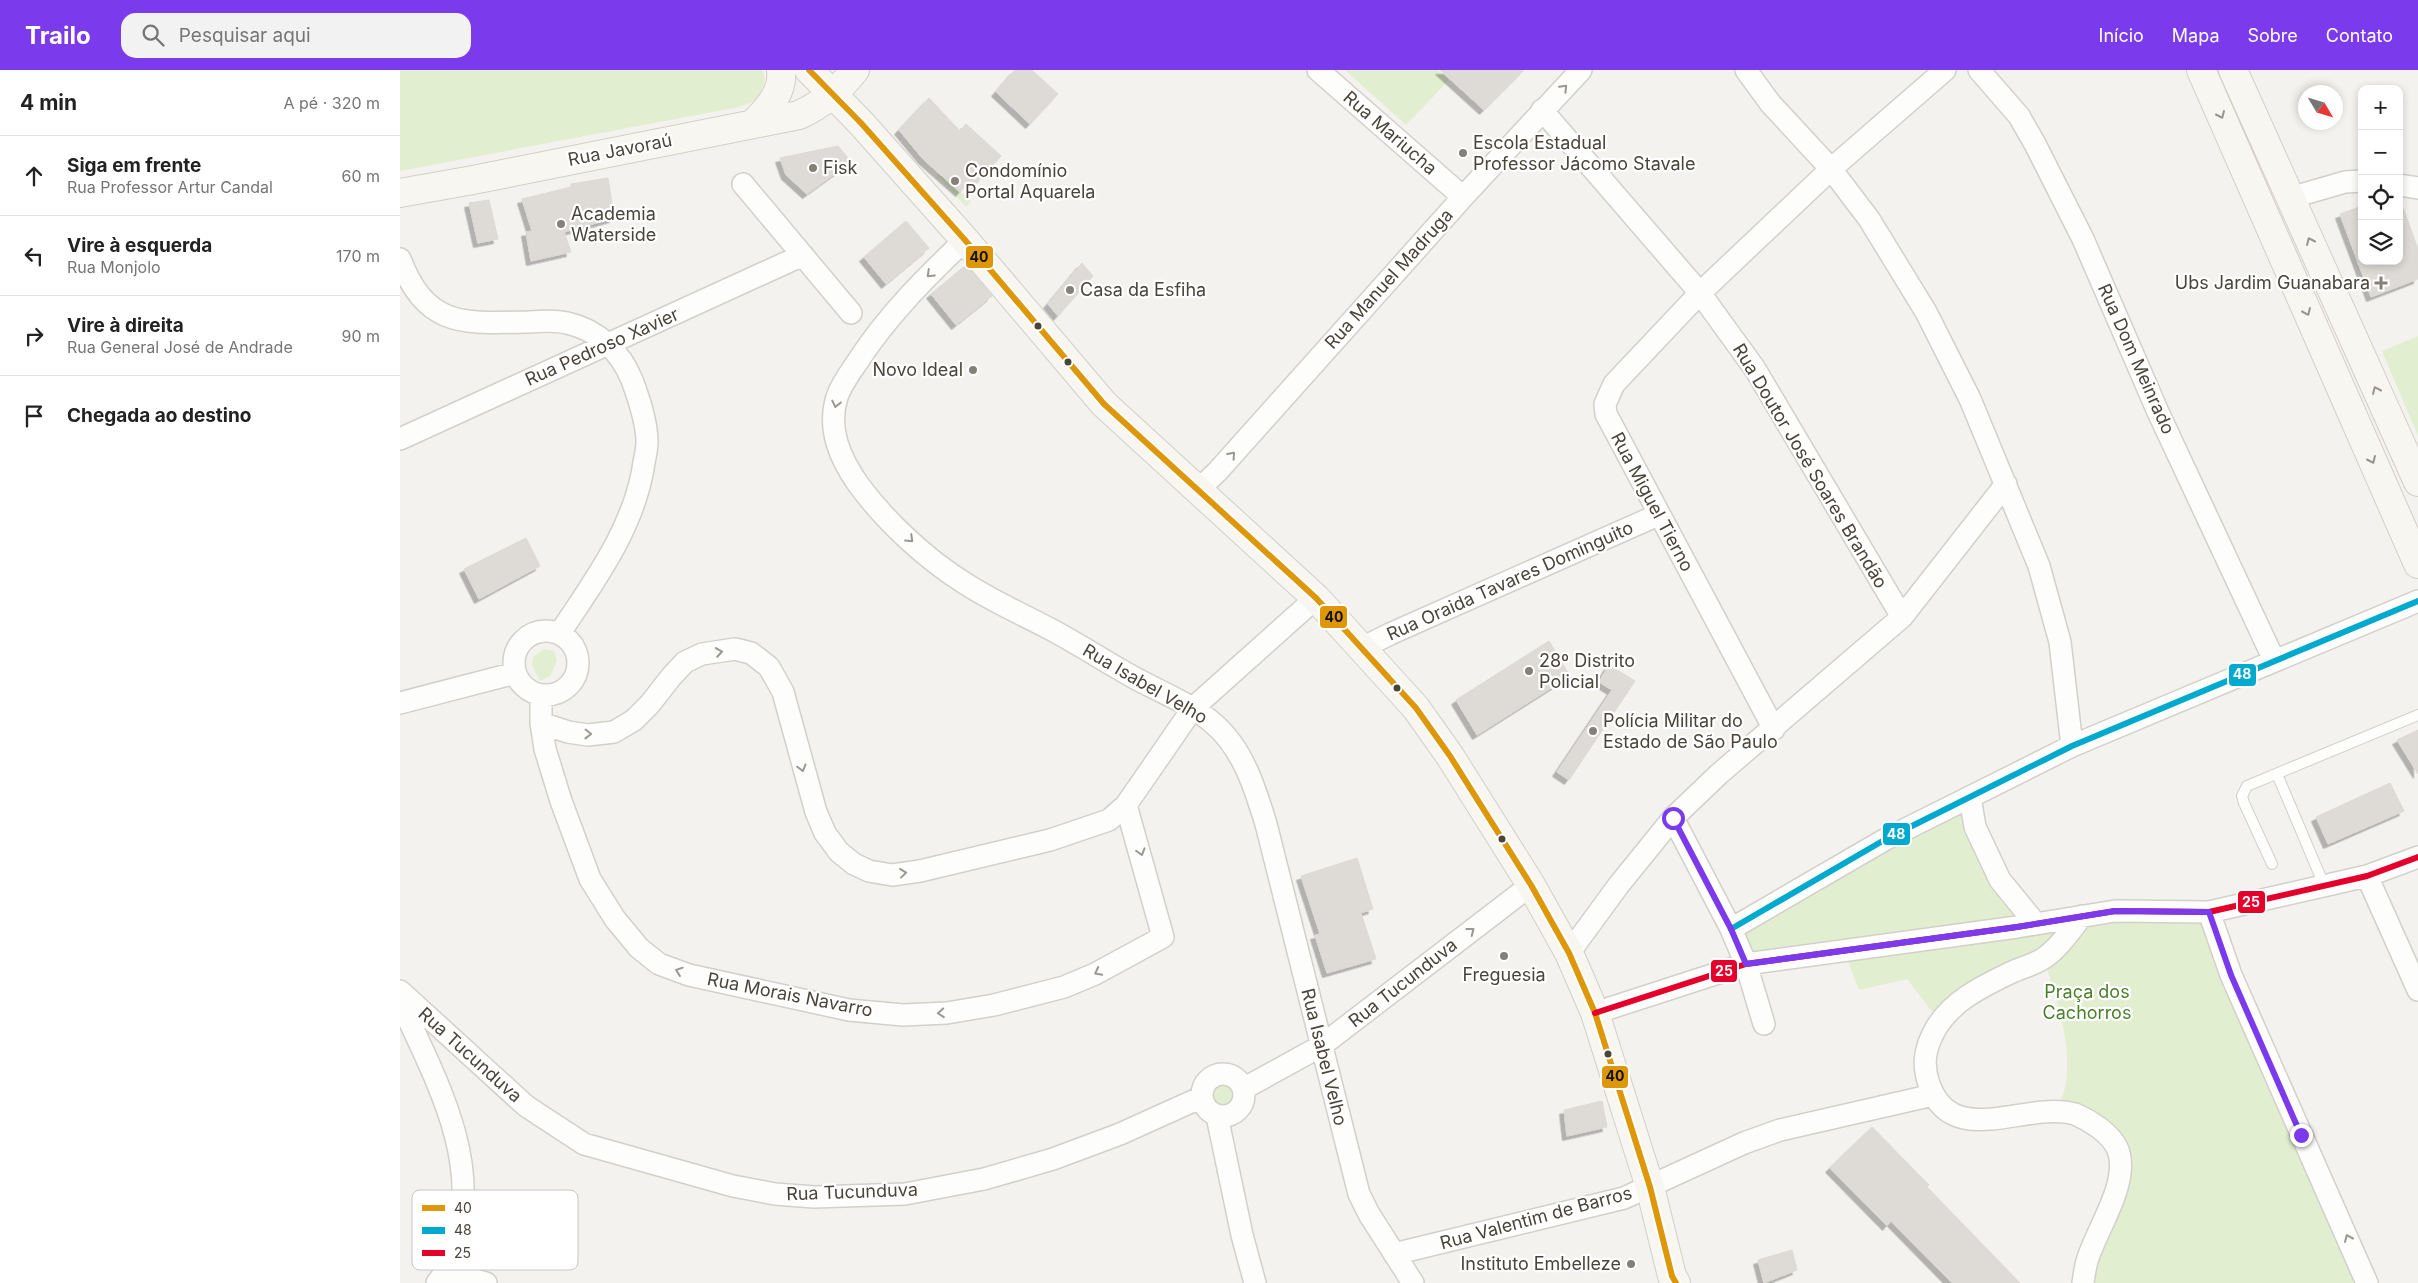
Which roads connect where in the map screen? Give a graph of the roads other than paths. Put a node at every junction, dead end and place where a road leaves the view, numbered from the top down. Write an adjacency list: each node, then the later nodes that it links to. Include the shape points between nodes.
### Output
1 (781, 70): 13 (main road, via 777,93)
2 (809, 70): 11 (main road)
3 (855, 70): 11 (main road, Rua Javoraú)
4 (1318, 70): 20 (street, Rua Mariucha)
5 (1581, 70): 12 (street, Rua Manuel Madruga, one-way to 5)
6 (1746, 70): 14 (street, via 1770,104)
7 (1945, 70): 14 (street, Rua Miguel Tierno)
8 (1979, 70): 39 (street, Rua Dom Meinrado, via 2019,116 2083,239 2158,412)
9 (2201, 70): 33 (main road, one-way to 33)
10 (2233, 70): 21 (main road)
11 (834, 94): 13 (main road, Rua Javoraú, via 799,115); 22 (main road)
12 (1542, 110): 20 (street, Rua Manuel Madruga); 25 (street, Rua Doutor José Soares Brandão)
13 (753, 124): 19 (main road, Rua Javoraú)
14 (1831, 169): 25 (street, Rua Miguel Tierno); 30 (street, via 1869,219 1926,312 1970,399)
15 (2358, 181): 21 (street)
16 (743, 184): 23 (street)
17 (2403, 186): 18 (street)
18 (2418, 188)
19 (400, 193)
20 (1463, 196): 31 (street, Rua Manuel Madruga, one-way to 20)
21 (2290, 198): 29 (main road, one-way to 21)
22 (965, 240): 31 (main road, via 1104,404); 43 (street, Rua Isabel Velho, one-way to 43, via 922,282 869,343 837,396 833,417 835,441 848,469 869,499 931,560 967,585)
23 (803, 256): 26 (street); 27 (street, Rua Pedroso Xavier)
24 (400, 259): 27 (street, via 415,290 431,308 448,318 469,323 566,323 587,330)
25 (1700, 293): 32 (street, Rua Miguel Tierno, via 1614,384 1605,404 1606,414); 36 (street, Rua Doutor José Soares Brandão, via 1755,369)
26 (851, 313)
27 (610, 344): 28 (street, Rua Pedroso Xavier); 37 (street, via 626,366 638,396 647,443 640,486 629,521 612,553)
28 (400, 439)
29 (2418, 482)
30 (2006, 484): 36 (street); 47 (street, via 2039,566 2060,642)
31 (1198, 490): 34 (main road)
32 (1658, 515): 38 (street, Rua Oraida Tavares Dominguito); 46 (street, Rua Miguel Tierno)
33 (2418, 564)
34 (1316, 598): 38 (main road); 43 (street)
35 (2418, 601): 39 (street)
36 (1902, 617): 46 (street)
37 (560, 634): 40 (street, via 545,630 531,634 519,644 514,658); 41 (street, via 574,646 578,663 576,672 573,680 559,692)
38 (1362, 648): 55 (main road, via 1416,708)
39 (2274, 660): 47 (street)
40 (515, 673): 41 (street, via 525,688); 42 (street)
41 (541, 695): 45 (street, Rua Morais Navarro)
42 (400, 703)
43 (1193, 708): 50 (street); 68 (street, Rua Isabel Velho, via 1216,725 1253,780)
44 (2418, 715): 48 (lane)
45 (541, 723): 50 (street, one-way to 50, via 588,735 614,732 640,715 685,662 702,654 735,649 751,653 769,667 783,692 806,781 826,832 840,852 854,864 869,871 892,875 1050,840 1109,820); 50 (street, Rua Morais Navarro, one-way to 45, via 1164,937 1094,974 1064,986 994,1005 947,1013 849,1010 689,975 659,964 640,948 615,920 590,879 561,801)
46 (1774, 728): 51 (street, via 1718,774)
47 (2072, 746): 49 (street)
48 (2277, 774): 53 (lane, via 2248,786 2242,796); 56 (lane)
49 (1970, 796): 59 (street, via 1975,827 2000,880); 60 (street, via 1886,839)
50 (1126, 805)
51 (1673, 818): 60 (street); 61 (street)
52 (2418, 858): 54 (street)
53 (2272, 864)
54 (2366, 876): 56 (street); 63 (street)
55 (1531, 884): 61 (main road); 68 (street, Rua Tucunduva, one-way to 55)
56 (2324, 885): 57 (street)
57 (2209, 912): 58 (street, via 2115,911); 82 (street, one-way to 57, via 2231,975)
58 (2082, 916): 59 (street); 70 (street, via 2062,942 2044,958 1970,994 1940,1022 1927,1045 1925,1063)
59 (2036, 924): 62 (street)
60 (1731, 929): 62 (street)
61 (1569, 953): 66 (main road)
62 (1746, 964): 66 (street); 67 (street)
63 (2418, 990)
64 (400, 991): 71 (street, Rua Tucunduva, via 526,1106 584,1144 733,1186 775,1194 814,1197 905,1194 984,1179 1053,1159)
65 (400, 1002): 74 (street, via 434,1074 452,1123 461,1159)
66 (1595, 1013): 73 (main road)
67 (1764, 1024)
68 (1321, 1046): 69 (street, Rua Tucunduva); 75 (street, Rua Isabel Velho, via 1359,1194)
69 (1243, 1089): 71 (street, via 1235,1078 1221,1074 1209,1080 1202,1091); 72 (street, via 1239,1109 1227,1116)
70 (1933, 1094): 73 (street, Rua Valentim de Barros, via 1780,1130 1744,1143); 81 (street, via 1956,1116 1974,1121 2054,1112 2074,1114 2108,1135 2119,1153 2120,1172 2087,1260)
71 (1202, 1098): 72 (street, via 1208,1110)
72 (1216, 1116): 78 (street)
73 (1650, 1187): 75 (street, Rua Valentim de Barros, via 1624,1198); 80 (main road)
74 (463, 1190)
75 (1394, 1254): 79 (street, Rua Isabel Velho)
76 (442, 1278): 77 (street)
77 (486, 1283)
78 (1255, 1283)
79 (1413, 1283)
80 (1676, 1283)
81 (2083, 1283)
82 (2367, 1283)

